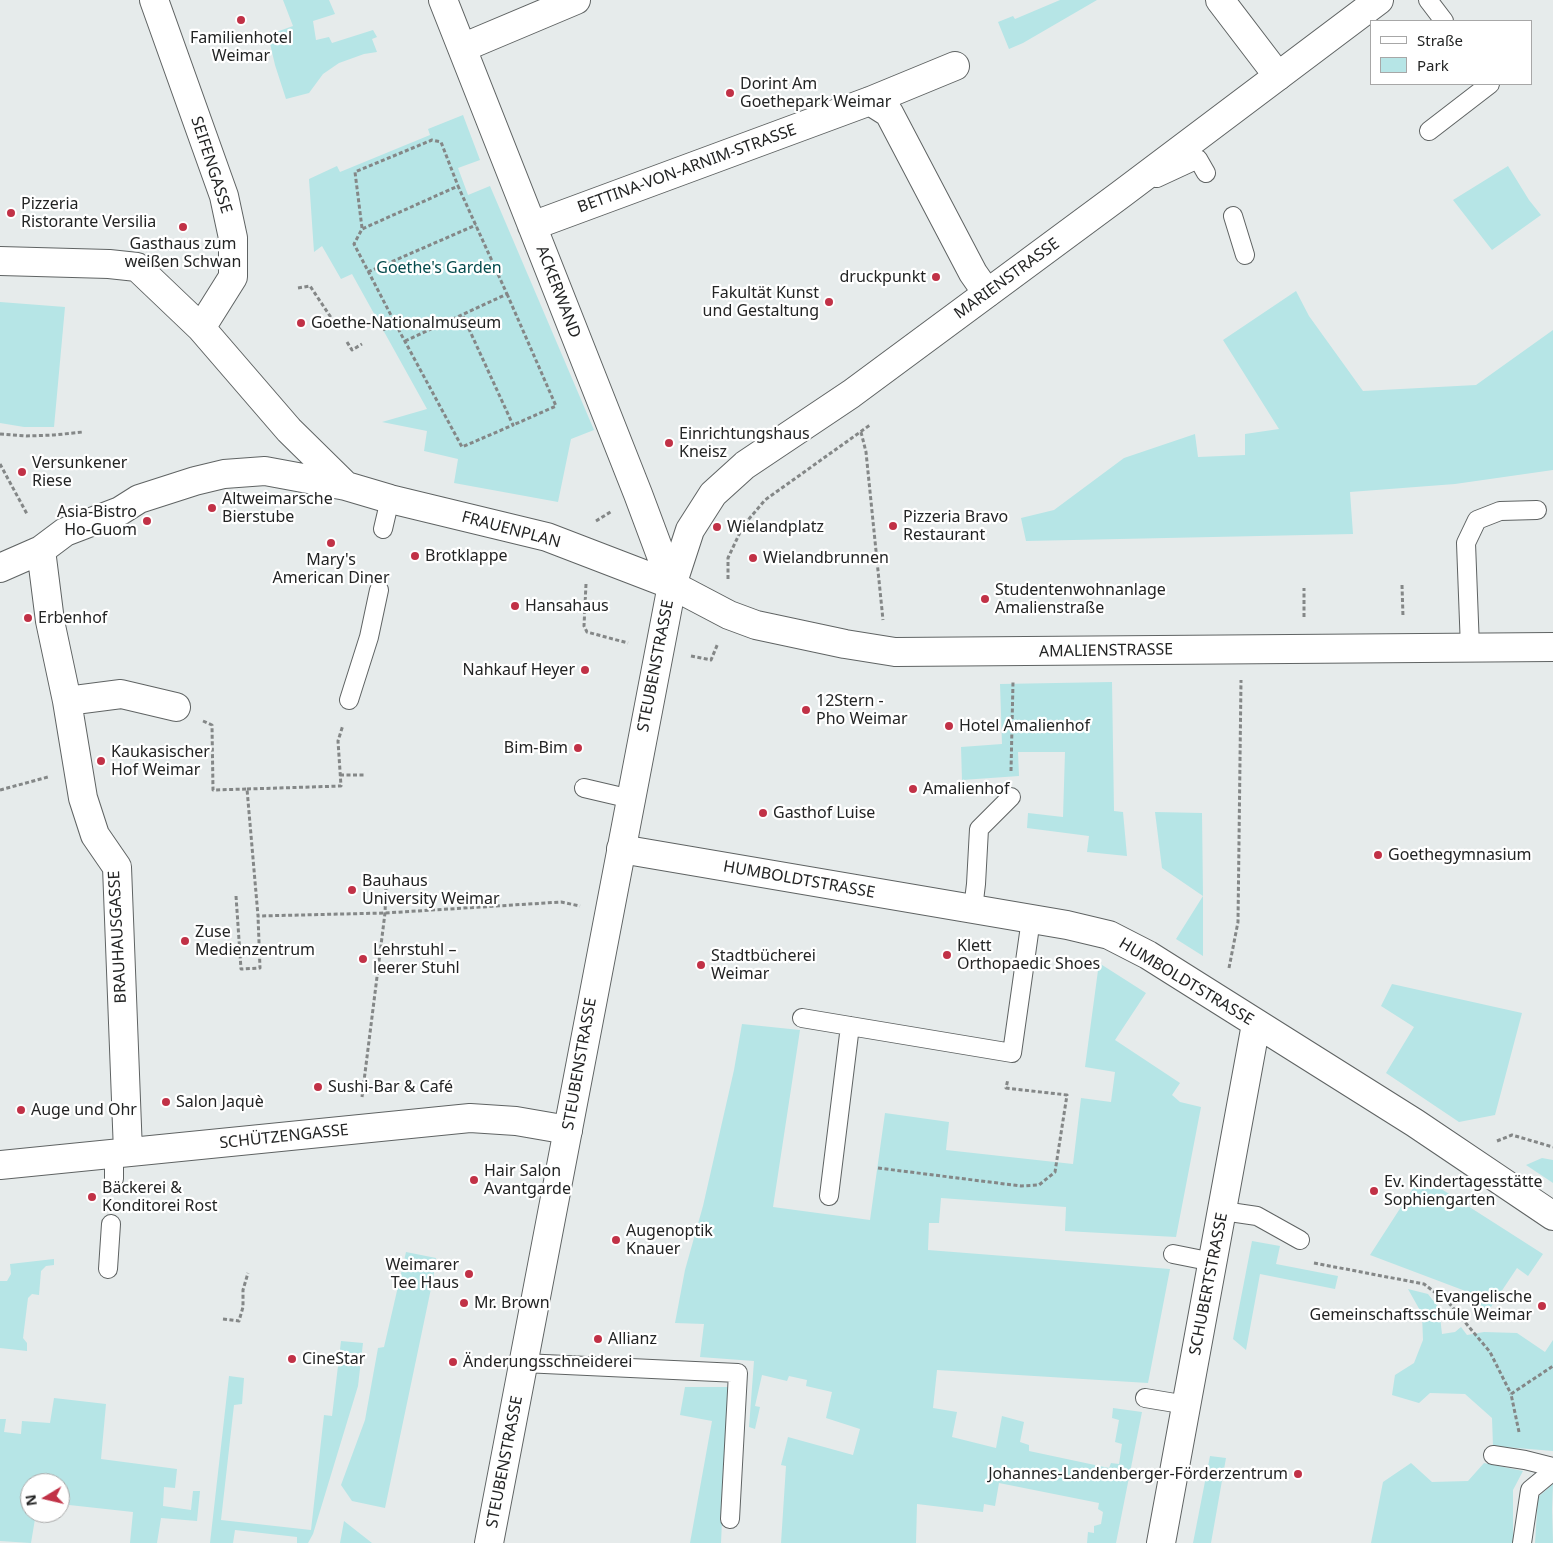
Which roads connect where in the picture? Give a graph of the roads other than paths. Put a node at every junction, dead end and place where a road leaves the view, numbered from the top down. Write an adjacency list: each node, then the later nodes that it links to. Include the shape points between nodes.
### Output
1 (154, 0): 21 (street, SEIFENGASSE, via 224,196 233,238 232,278)
2 (443, 0): 8 (street, ACKERWAND)
3 (576, 0): 8 (street)
4 (1220, 0): 10 (street)
5 (1379, 0): 10 (street, MARIENSTRASSE)
6 (1428, 0): 7 (lane)
7 (1443, 20)
8 (462, 48): 17 (street, ACKERWAND)
9 (955, 66): 12 (street, BETTINA-VON-ARNIM-STRASSE)
10 (1278, 76): 15 (street, MARIENSTRASSE)
11 (1489, 85): 13 (lane)
12 (870, 101): 17 (street, BETTINA-VON-ARNIM-STRASSE); 20 (street, via 888,113 972,273)
13 (1429, 131)
14 (1206, 173): 15 (lane, via 1198,159)
15 (1120, 195): 20 (street, MARIENSTRASSE)
16 (1233, 216): 18 (lane)
17 (532, 226): 28 (street, ACKERWAND)
18 (1245, 255)
19 (0, 261): 21 (street, FRAUENPLAN, via 137,267)
20 (987, 293): 28 (street, MARIENSTRASSE, via 851,394 745,465 713,494 690,530)
21 (201, 328): 22 (street, FRAUENPLAN, via 289,430)
22 (346, 486): 23 (street, FRAUENPLAN); 26 (street, FRAUENPLAN, via 265,471 224,474 140,500 65,532)
23 (390, 499): 25 (lane); 28 (street, FRAUENPLAN, via 548,537)
24 (1537, 510): 31 (lane, via 1500,511 1477,520 1466,544)
25 (383, 529)
26 (41, 550): 27 (street); 33 (street, BRAUHAUSGASSE, via 50,620)
27 (0, 568)
28 (672, 585): 31 (street, AMALIENSTRASSE, via 729,615 756,625 895,652); 37 (street, STEUBENSTRASSE)
29 (379, 590): 32 (lane, via 369,637)
30 (1553, 647): 31 (street, AMALIENSTRASSE)
31 (1470, 648)
32 (349, 700)
33 (67, 701): 34 (street, via 121,694); 45 (street, BRAUHAUSGASSE, via 83,798 95,835 117,868)
34 (176, 707)
35 (584, 788): 37 (lane)
36 (1011, 797): 39 (lane, via 979,829)
37 (631, 799): 38 (street, STEUBENSTRASSE)
38 (621, 849): 39 (street, HUMBOLDTSTRASSE); 44 (street, STEUBENSTRASSE)
39 (973, 909): 40 (street, HUMBOLDTSTRASSE)
40 (1031, 919): 42 (street, HUMBOLDTSTRASSE, via 1109,935 1148,955); 43 (lane, via 1012,1052)
41 (802, 1018): 43 (lane)
42 (1256, 1024): 48 (street, SCHUBERTSTRASSE); 49 (street, HUMBOLDTSTRASSE, via 1415,1123)
43 (850, 1026): 47 (lane)
44 (568, 1130): 45 (street, SCHÜTZENGASSE, via 516,1120 470,1118); 55 (street, STEUBENSTRASSE)
45 (118, 1162): 46 (street, SCHÜTZENGASSE)
46 (0, 1165)
47 (829, 1196)
48 (1223, 1211): 51 (lane, via 1256,1216); 53 (street, SCHUBERTSTRASSE)
49 (1553, 1216)
50 (111, 1224): 54 (lane)
51 (1300, 1240)
52 (1172, 1254): 53 (lane)
53 (1213, 1262): 57 (street, SCHUBERTSTRASSE)
54 (108, 1269)
55 (523, 1363): 60 (lane, via 738,1373); 61 (street, STEUBENSTRASSE)
56 (1145, 1398): 57 (lane)
57 (1187, 1405): 62 (street, SCHUBERTSTRASSE)
58 (1493, 1455): 59 (lane)
59 (1553, 1469): 63 (lane, via 1530,1490)
60 (730, 1519)
61 (489, 1543)
62 (1160, 1543)
63 (1522, 1543)

